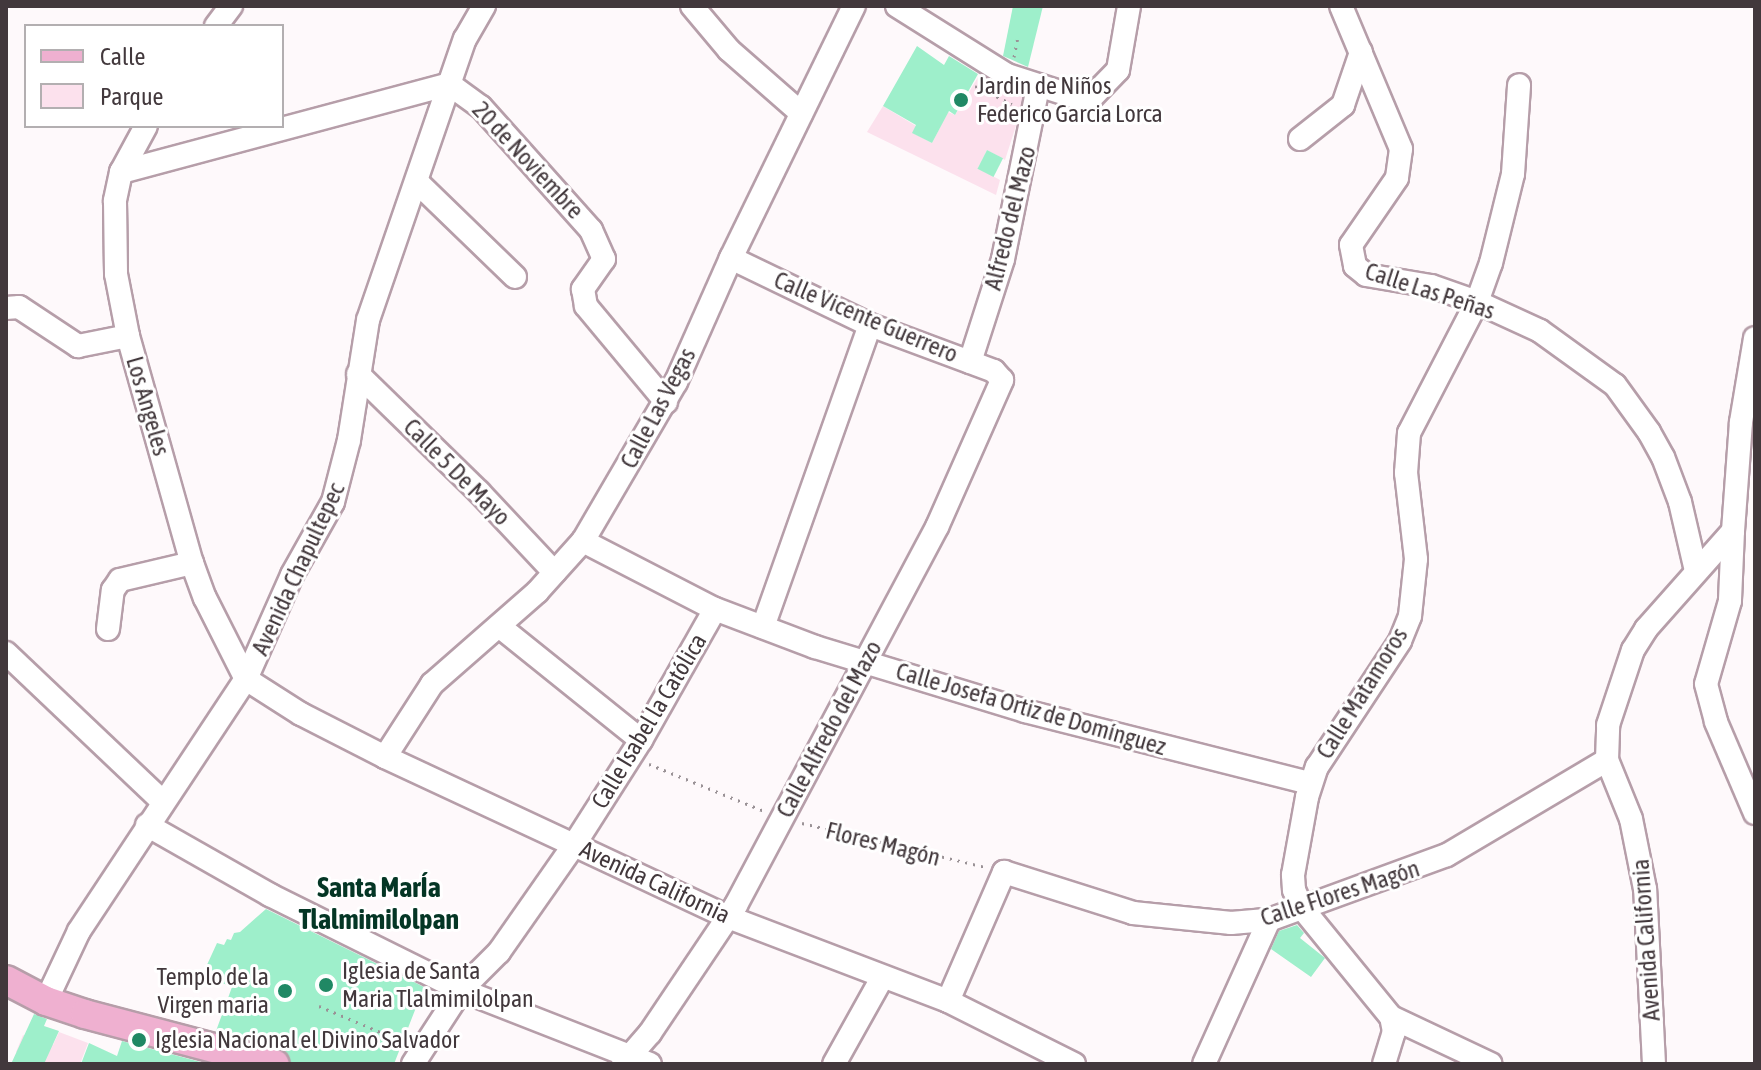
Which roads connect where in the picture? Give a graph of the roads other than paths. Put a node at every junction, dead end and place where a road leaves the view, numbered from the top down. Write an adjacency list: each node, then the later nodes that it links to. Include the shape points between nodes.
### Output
1 (231, 6): 8 (street)
2 (484, 6): 10 (street, Avenida Chapultepec)
3 (692, 6): 13 (street, via 729,50)
4 (854, 6): 13 (street, Calle Las Vegas)
5 (1129, 6): 12 (street, via 1118,70 1088,101)
6 (1341, 6): 9 (street, Calle Las Peñas)
7 (908, 9): 12 (street, via 1007,75)
8 (218, 24)
9 (1361, 52): 15 (street, via 1343,105); 20 (street, Calle Las Peñas, via 1396,133 1401,164 1390,191 1351,245 1355,266 1366,275 1431,286)
10 (449, 84): 16 (street, 20 de Noviembre); 17 (street, Avenida Chapultepec); 28 (street, 20 de Noviembre, via 481,107 591,230 604,259 583,289 586,306)
11 (1519, 85): 20 (street, Calle Matamoros, via 1513,174)
12 (1038, 87): 25 (street, Alfredo del Mazo, via 1003,259)
13 (801, 113): 18 (street, Calle Las Vegas)
14 (145, 128): 16 (street, Los Angeles)
15 (1300, 139)
16 (121, 172): 23 (street, Los Angeles, via 114,241)
17 (418, 183): 19 (street); 26 (street, Avenida Chapultepec, via 368,320)
18 (731, 258): 22 (street, Calle Vicente Guerrero); 28 (street, Calle Las Vegas)
19 (515, 277)
20 (1477, 302): 32 (street, Calle Las Peñas, via 1540,331 1615,385 1663,457); 44 (street, Calle Matamoros, via 1409,433 1406,473 1416,559 1410,616 1400,641)
21 (6, 308): 23 (street, via 19,307 78,346)
22 (870, 325): 25 (street, Calle Vicente Guerrero); 36 (street)
23 (128, 336): 31 (street, Los Angeles)
24 (1755, 338): 29 (street, via 1741,422)
25 (970, 362): 27 (street, Calle Vicente Guerrero)
26 (358, 374): 33 (street, Calle 5 De Mayo); 40 (street, Avenida Chapultepec, via 333,502 292,575)
27 (1002, 376): 39 (street, Calle Alfredo del Mazo, via 961,479)
28 (666, 402): 30 (street, Calle Las Vegas)
29 (1733, 531): 32 (street, Avenida California); 46 (street, via 1730,601 1706,684 1716,722)
30 (583, 541): 33 (street, Calle Las Vegas); 34 (street, Calle Josefa Ortiz de Domínguez)
31 (192, 563): 37 (street, via 120,580); 40 (street, Los Angeles)
32 (1696, 571): 43 (street, Avenida California, via 1633,650 1608,725)
33 (554, 572): 35 (street, Calle Las Vegas)
34 (715, 609): 36 (street, Calle Josefa Ortiz de Domínguez); 41 (street, Calle Isabel la Católica)
35 (499, 626): 41 (street); 42 (street, Calle Las Vegas, via 432,684)
36 (763, 627): 39 (street, Calle Josefa Ortiz de Domínguez)
37 (108, 629)
38 (6, 653): 45 (street)
39 (864, 661): 44 (street, Calle Josefa Ortiz de Domínguez, via 1025,711); 50 (street, Calle Alfredo del Mazo)
40 (246, 679): 42 (street, Avenida California); 45 (street, Avenida Chapultepec)
41 (636, 748): 48 (street, Calle Isabel la Católica)
42 (385, 757): 48 (street, Avenida California)
43 (1607, 760): 49 (street, Calle Flores Magón, via 1447,855); 67 (street, Avenida California, via 1640,852)
44 (1310, 783): 49 (street, Calle Matamoros, via 1293,875)
45 (163, 802): 47 (street, Avenida Chapultepec)
46 (1755, 813)
47 (147, 825): 54 (street, via 270,895); 55 (street, Avenida Chapultepec, via 79,931)
48 (574, 845): 50 (street, Avenida California); 54 (street, Calle Isabel la Católica, via 499,952)
49 (1302, 908): 51 (street, Calle Flores Magón); 57 (street, Calle Matamoros)
50 (728, 917): 52 (street, Avenida California); 60 (street, Calle Alfredo del Mazo)
51 (1269, 920): 56 (street, Calle Flores Magón, via 1231,923 1133,913 1004,872); 64 (street)
52 (882, 978): 56 (street, Avenida California); 62 (street)
53 (6, 980): 55 (main road)
54 (461, 990): 59 (street, Calle Isabel la Católica); 60 (street)
55 (46, 1001): 58 (main road)
56 (948, 1001): 63 (street, Avenida California)
57 (1391, 1017): 65 (street, via 1394,1032); 66 (street)
58 (203, 1054): 61 (main road)
59 (418, 1057)
60 (634, 1061)
61 (274, 1064)
62 (834, 1064)
63 (1074, 1064)
64 (1204, 1064)
65 (1384, 1064)
66 (1491, 1064)
67 (1654, 1064)

